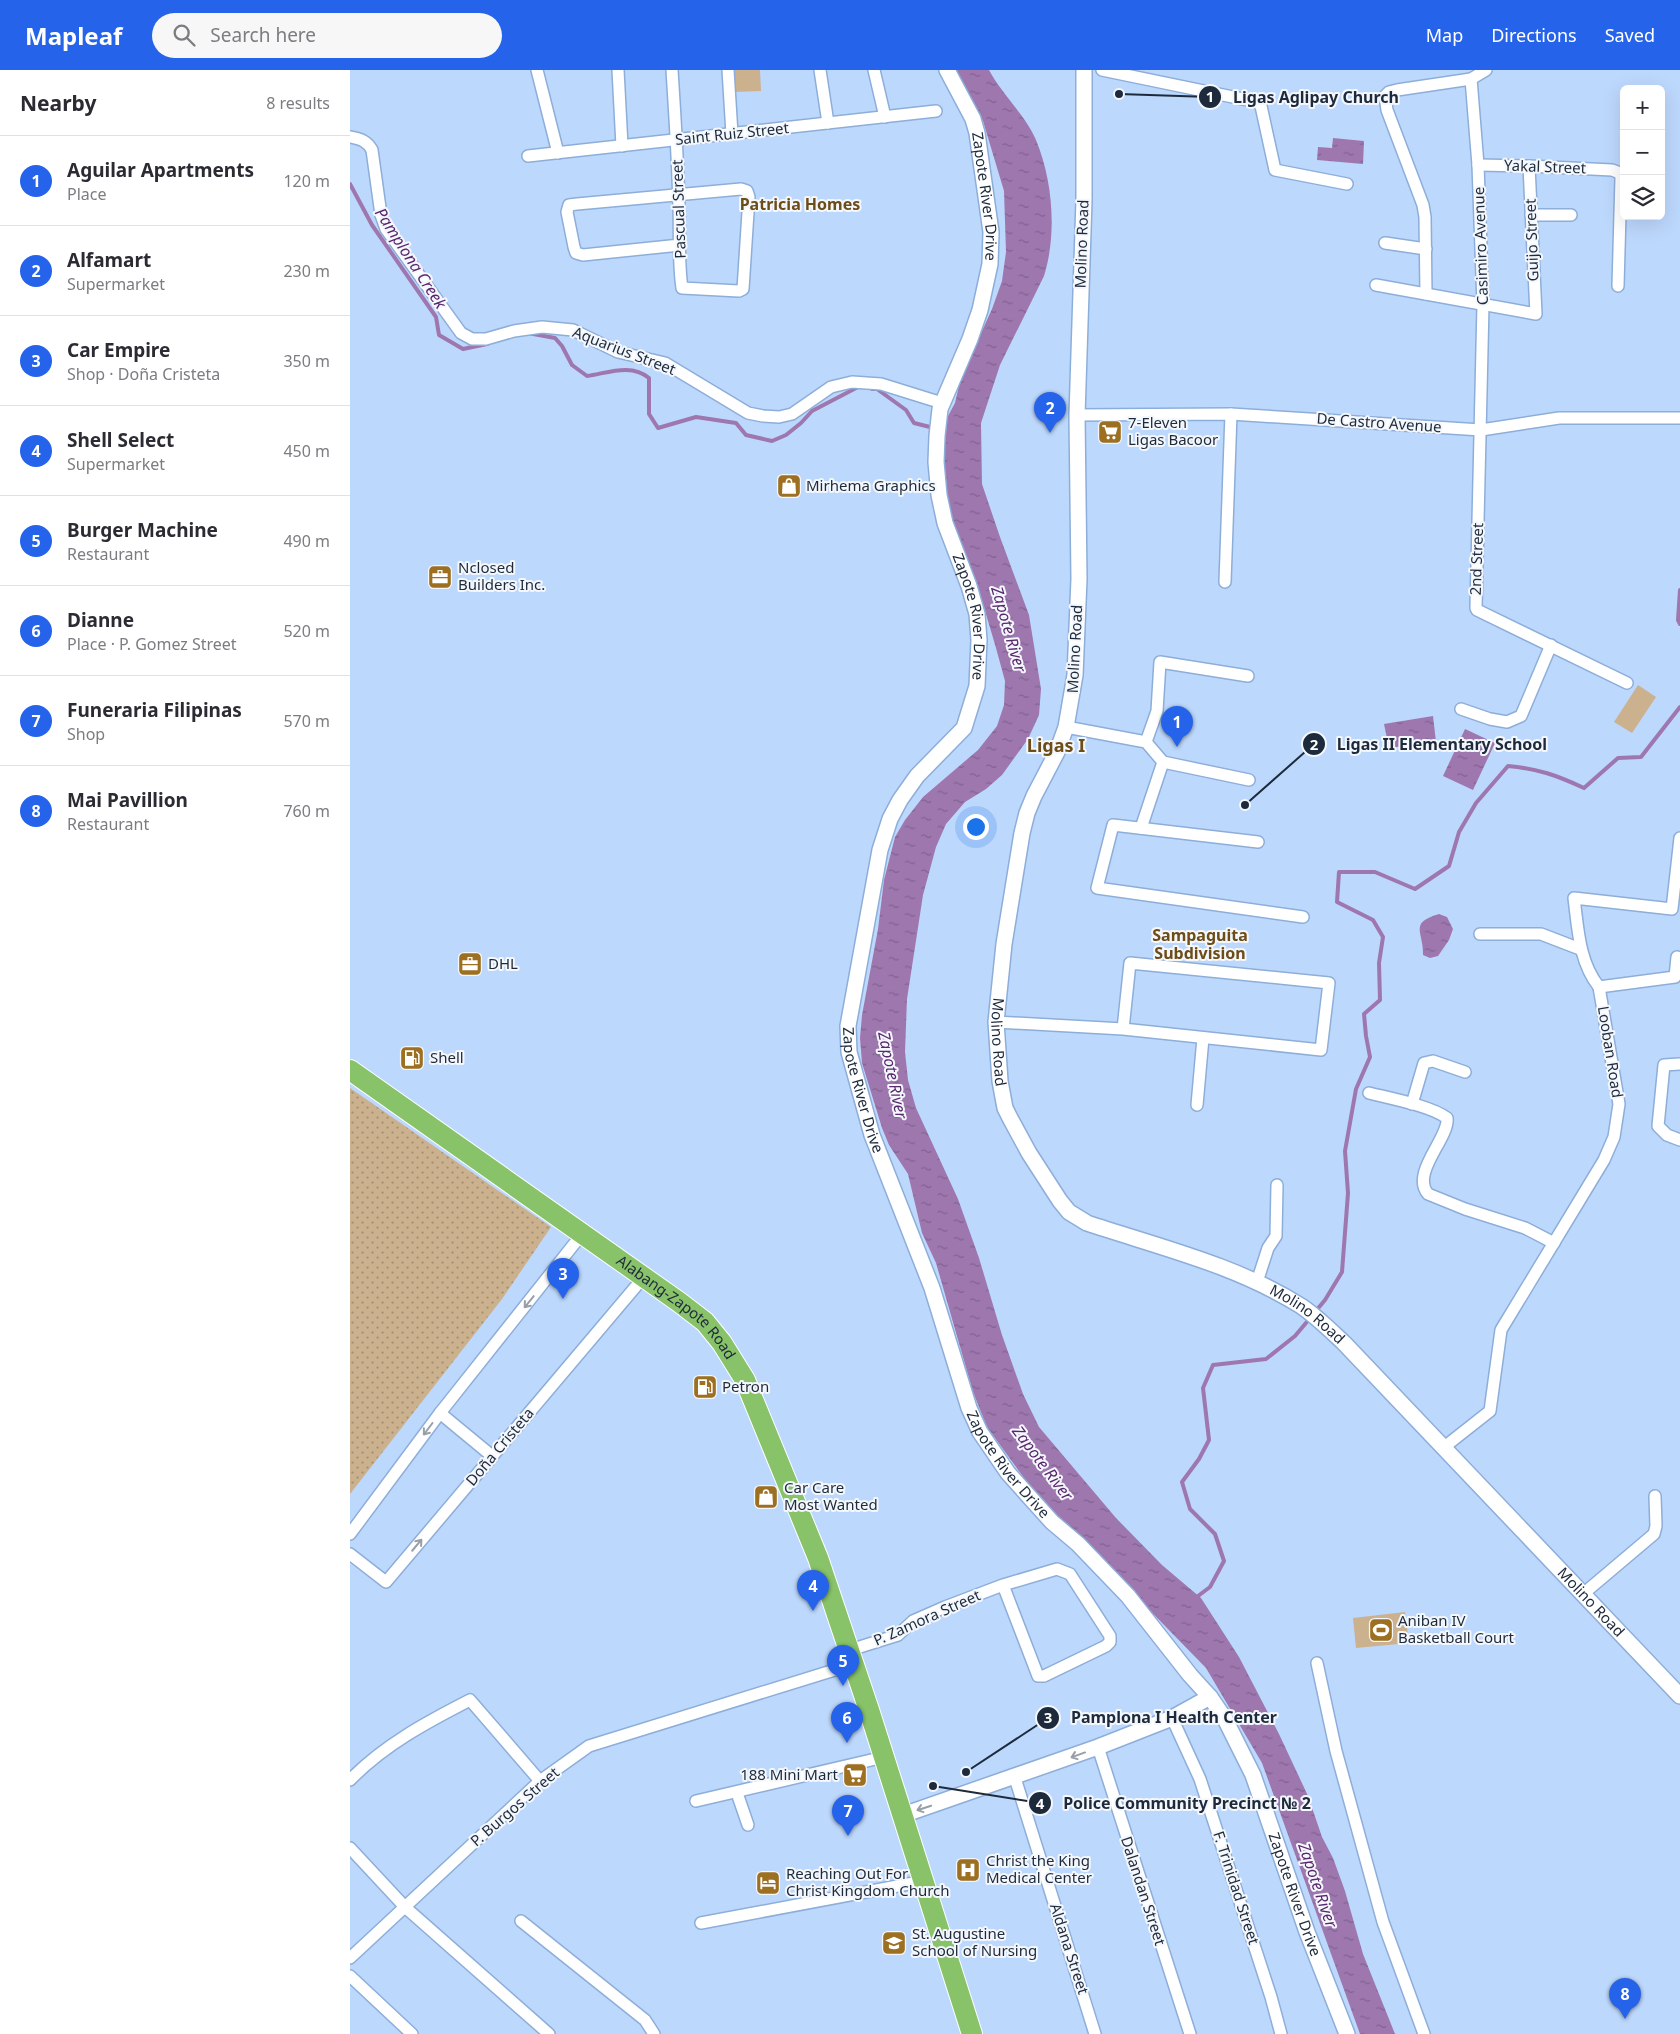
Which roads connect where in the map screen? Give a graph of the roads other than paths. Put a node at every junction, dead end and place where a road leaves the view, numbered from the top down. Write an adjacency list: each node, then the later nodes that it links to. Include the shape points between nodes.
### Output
1 (537, 70): 19 (street)
2 (618, 70): 18 (street)
3 (672, 70): 17 (street, Pascual Street)
4 (728, 70): 15 (street)
5 (820, 70): 14 (street)
6 (874, 70): 13 (street)
7 (946, 70): 34 (main road, Zapote River Drive, via 972,119 979,145 991,232 988,276 980,310)
8 (1084, 70): 36 (main road, Molino Road, via 1084,200)
9 (1102, 70): 23 (street, via 1257,102 1261,106 1275,170)
10 (1486, 70): 11 (street)
11 (1471, 79): 21 (street, Casimiro Avenue); 29 (street, via 1397,90 1385,96 1387,110 1423,205)
12 (936, 111): 13 (street, Saint Ruiz Street)
13 (886, 117): 14 (street, Saint Ruiz Street)
14 (828, 123): 15 (street, Saint Ruiz Street)
15 (732, 134): 17 (street, Saint Ruiz Street)
16 (350, 137): 34 (street, Aquarius Street, via 362,139 372,150 386,229 456,327 472,340 542,328 573,330 618,352 665,363 748,413 763,416 792,414 831,387 852,382 881,384)
17 (677, 140): 18 (street, Saint Ruiz Street); 24 (street, Pascual Street)
18 (622, 146): 19 (street, Saint Ruiz Street)
19 (558, 153): 20 (street, Saint Ruiz Street)
20 (528, 156)
21 (1478, 165): 22 (street, Yakal Street); 33 (street, Casimiro Avenue)
22 (1529, 166): 26 (street, Guijo Street); 31 (street, Yakal Street, via 1620,173)
23 (1347, 184)
24 (678, 193): 28 (street, Pascual Street); 28 (street, via 569,206 567,212 576,253 583,255); 28 (street, Pascual Street, via 741,188 747,191 743,289 682,288)
25 (1571, 214): 26 (street)
26 (1531, 215): 33 (street, Guijo Street, via 1536,314)
27 (1385, 243): 29 (street)
28 (680, 245)
29 (1426, 249): 32 (street)
30 (1376, 285): 32 (street)
31 (1618, 286)
32 (1426, 294): 33 (street)
33 (1483, 305): 38 (street, Casimiro Avenue)
34 (941, 406): 82 (main road, Zapote River Drive, via 937,480 942,512 977,614 977,686 964,728 916,776 888,826 880,850 848,1026 849,1052 872,1135 932,1288 969,1408 980,1432 1008,1473 1052,1522 1128,1596)
35 (1231, 414): 36 (street, De Castro Avenue); 38 (street, De Castro Avenue); 39 (street)
36 (1077, 415): 44 (main road, Molino Road, via 1078,579 1072,703)
37 (1680, 418): 38 (street, De Castro Avenue, via 1559,418)
38 (1481, 430): 40 (street, 2nd Street, via 1476,608)
39 (1226, 582)
40 (1551, 646): 42 (street, 2nd Street); 43 (street, via 1521,716 1507,722)
41 (1248, 676): 45 (street, via 1160,662 1157,711)
42 (1627, 683)
43 (1461, 709)
44 (1066, 727): 45 (street); 56 (main road, Molino Road, via 1034,796 1022,833 1004,944)
45 (1146, 742): 46 (street)
46 (1162, 762): 47 (street); 48 (street)
47 (1249, 780)
48 (1141, 828): 50 (street); 51 (street, via 1113,825 1097,888)
49 (1680, 838): 53 (street, Looban Road, via 1672,909 1574,898)
50 (1258, 842)
51 (1304, 918)
52 (1480, 934): 53 (street, via 1541,934)
53 (1580, 949): 55 (street, Looban Road)
54 (1677, 957): 55 (street, via 1675,977)
55 (1599, 987): 68 (street, Looban Road, via 1619,1104 1614,1137 1604,1160)
56 (996, 1022): 57 (street); 70 (main road, Molino Road, via 1000,1081 1006,1108 1029,1153 1069,1212 1087,1223)
57 (1123, 1029): 58 (street); 58 (street, via 1130,963 1329,983 1321,1050)
58 (1203, 1038): 64 (street)
59 (1680, 1064): 65 (street, via 1664,1065 1658,1126 1667,1135)
60 (350, 1070): 67 (highway, Alabang-Zapote Road)
61 (1465, 1072): 63 (street, via 1432,1061 1424,1063)
62 (1369, 1093): 63 (street)
63 (1412, 1104): 68 (street, via 1446,1116 1447,1120 1427,1167 1423,1185 1428,1194 1525,1228)
64 (1197, 1105)
65 (1680, 1140)
66 (1277, 1186): 70 (street, via 1276,1236 1268,1248)
67 (582, 1234): 69 (highway, Alabang-Zapote Road); 71 (street, one-way to 71)
68 (1554, 1243): 72 (street, Looban Road, via 1501,1330 1490,1411)
69 (643, 1278): 73 (street, Doña Cristeta); 79 (highway, Alabang-Zapote Road, via 705,1322 744,1380 818,1558)
70 (1257, 1282): 72 (main road, Molino Road, via 1302,1306 1319,1320)
71 (440, 1413): 73 (street); 75 (street, one-way to 75)
72 (1443, 1448): 78 (main road, Molino Road)
73 (492, 1456): 76 (street, Doña Cristeta, one-way to 73, via 386,1582)
74 (1655, 1496): 78 (street, via 1654,1534)
75 (350, 1534)
76 (350, 1554)
77 (1003, 1585): 77 (street, P. Zamora Street, via 1053,1569 1068,1572 1110,1636 1110,1642 1062,1668 1038,1676); 79 (street, P. Zamora Street, via 917,1619 895,1636)
78 (1583, 1594): 81 (main road, Molino Road)
79 (852, 1657): 85 (highway, Alabang-Zapote Road); 88 (street, P. Burgos Street, via 589,1746)
80 (1317, 1663): 108 (street, via 1336,1751 1383,1922)
81 (1680, 1696)
82 (1210, 1697): 83 (main road); 107 (main road, Zapote River Drive, via 1225,1719 1253,1775 1307,1932)
83 (1172, 1718): 84 (main road); 106 (street, F. Trinidad Street, via 1200,1779)
84 (1098, 1747): 86 (main road, one-way to 86); 105 (street, Dalandan Street)
85 (884, 1756): 89 (street); 91 (highway, Alabang-Zapote Road)
86 (1014, 1778): 91 (main road, one-way to 91); 104 (street, Aldana Street)
87 (350, 1780): 88 (street, via 401,1738 470,1700)
88 (540, 1781): 95 (street, P. Burgos Street)
89 (737, 1793): 90 (street); 92 (street)
90 (696, 1801)
91 (903, 1815): 94 (highway, Alabang-Zapote Road)
92 (748, 1825)
93 (350, 1848): 95 (street)
94 (924, 1881): 97 (street); 103 (highway, Alabang-Zapote Road)
95 (406, 1907): 98 (street, P. Burgos Street); 101 (street)
96 (522, 1921): 102 (street, via 645,2020)
97 (701, 1923)
98 (350, 1958)
99 (350, 1976): 100 (street)
100 (412, 2034)
101 (549, 2034)
102 (654, 2034)
103 (972, 2034)
104 (1095, 2034)
105 (1190, 2034)
106 (1281, 2034)
107 (1347, 2034)
108 (1424, 2034)

